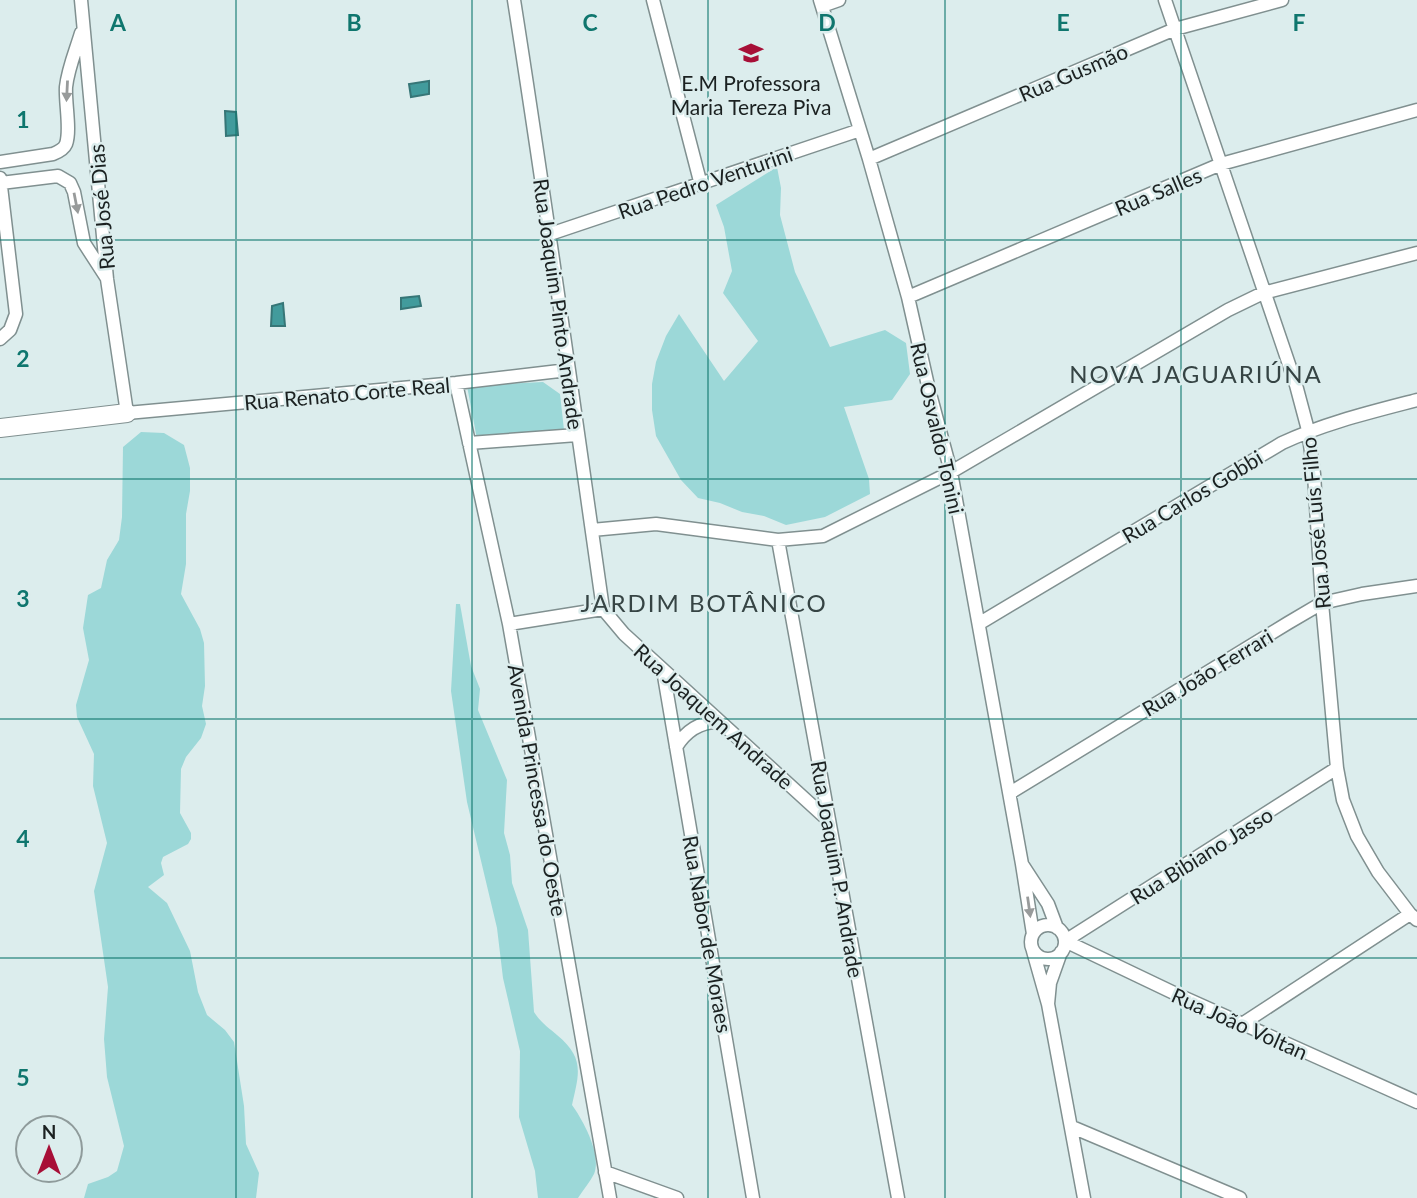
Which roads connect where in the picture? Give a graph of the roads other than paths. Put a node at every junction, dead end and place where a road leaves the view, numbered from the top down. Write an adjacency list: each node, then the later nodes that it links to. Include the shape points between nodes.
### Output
1 (81, 0): 8 (street, Rua José Dias)
2 (514, 0): 18 (street, Rua Joaquim Pinto Andrade)
3 (653, 0): 17 (street)
4 (839, 0): 7 (street)
5 (1165, 0): 9 (street, Rua José Luís Filho)
6 (1282, 0): 9 (street, Rua Gusmão)
7 (821, 3): 11 (street, Rua Osvaldo Tonini)
8 (84, 26): 13 (street, one-way to 13, via 67,81 66,144 53,154); 20 (street, Rua José Dias)
9 (1175, 29): 12 (street, Rua Gusmão); 14 (street, Rua José Luís Filho)
10 (1417, 110): 14 (street, Rua Salles)
11 (860, 130): 12 (street, Rua Osvaldo Tonini); 17 (street, Rua Pedro Venturini)
12 (869, 159): 22 (street, Rua Osvaldo Tonini)
13 (0, 162)
14 (1221, 164): 21 (street, Rua José Luís Filho); 22 (street, Rua Salles)
15 (0, 178): 16 (street)
16 (1, 183): 20 (street, one-way to 20, via 58,176 70,183 83,243); 23 (street, via 16,314 10,330)
17 (701, 185): 18 (street, Rua Pedro Venturini)
18 (550, 234): 24 (street, Rua Joaquim Pinto Andrade)
19 (1417, 253): 21 (street)
20 (107, 279): 27 (street, Rua José Dias)
21 (1264, 293): 29 (street, Rua José Luís Filho); 32 (street)
22 (908, 297): 32 (street, Rua Osvaldo Tonini)
23 (0, 339)
24 (568, 370): 25 (street, Rua Renato Corte Real); 30 (street, Rua Joaquim Pinto Andrade)
25 (456, 383): 27 (street, Rua Renato Corte Real); 31 (street, Avenida Princessa do Oeste)
26 (1417, 400): 29 (street, Rua Carlos Gobbi)
27 (127, 413): 28 (street)
28 (0, 428)
29 (1308, 430): 36 (street, Rua José Luís Filho); 38 (street, Rua Carlos Gobbi)
30 (577, 435): 31 (street); 33 (street, Rua Joaquim Pinto Andrade)
31 (469, 443): 39 (street, Avenida Princessa do Oeste)
32 (951, 472): 34 (street, via 823,536); 38 (street, Rua Osvaldo Tonini)
33 (592, 530): 34 (street, via 656,524); 37 (street, Rua Joaquim Pinto Andrade)
34 (778, 540): 45 (street, Rua Joaquim P. Andrade)
35 (1417, 586): 36 (street, Rua João Ferrari)
36 (1322, 603): 43 (street, Rua José Luís Filho); 44 (street, Rua João Ferrari)
37 (603, 609): 39 (street); 40 (street, Rua Joaquem Andrade)
38 (979, 623): 44 (street, Rua Osvaldo Tonini)
39 (509, 624): 56 (street, Avenida Princessa do Oeste)
40 (663, 670): 41 (street, Rua Joaquem Andrade); 42 (street, Rua Nabor de Moraes)
41 (720, 722): 42 (street, via 698,725); 45 (street, Rua Joaquem Andrade)
42 (676, 747): 59 (street, Rua Nabor de Moraes)
43 (1337, 768): 47 (street, Rua José Luís Filho, via 1357,836); 50 (street, Rua Bibiano Jasso)
44 (1010, 793): 46 (street, Rua Osvaldo Tonini)
45 (829, 821): 60 (street, Rua Joaquim P. Andrade)
46 (1022, 864): 48 (street, Rua Osvaldo Tonini, via 1048,904); 49 (street, Rua Osvaldo Tonini, one-way to 49)
47 (1413, 917): 53 (street)
48 (1057, 928): 49 (street, via 1046,925); 50 (street, Rua Osvaldo Tonini)
49 (1033, 934): 51 (street, Rua Osvaldo Tonini)
50 (1063, 946): 51 (street, via 1048,959); 52 (street, Rua Osvaldo Tonini); 53 (street, Rua João Voltan)
51 (1034, 951): 52 (street, Rua Osvaldo Tonini)
52 (1048, 1004): 55 (street, Rua Osvaldo Tonini)
53 (1242, 1024): 54 (street, Rua João Voltan)
54 (1417, 1102)
55 (1072, 1127): 61 (street, Rua Osvaldo Tonini); 62 (street)
56 (605, 1172): 57 (street, Avenida Princessa do Oeste); 58 (street)
57 (610, 1198)
58 (677, 1198)
59 (753, 1198)
60 (898, 1198)
61 (1084, 1198)
62 (1240, 1198)

